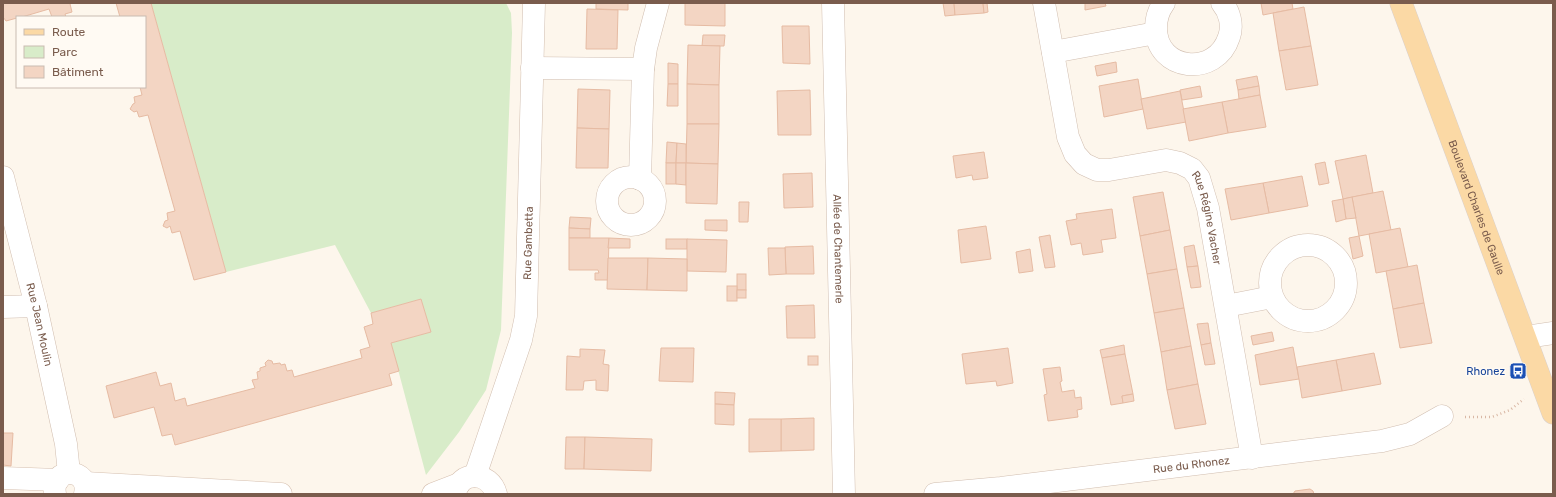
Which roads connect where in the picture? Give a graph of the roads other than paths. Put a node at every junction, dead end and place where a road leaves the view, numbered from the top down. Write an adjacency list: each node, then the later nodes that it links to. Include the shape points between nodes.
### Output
1 (534, 3): 10 (street, Rue Gambetta)
2 (658, 3): 11 (street)
3 (833, 3): 29 (street, Allée de Chantemerle)
4 (1044, 3): 9 (street, Rue Régine Vacher)
5 (1164, 3): 8 (street, via 1156,20)
6 (1222, 3): 8 (street, via 1230,19 1231,32 1221,53 1211,60 1188,65 1176,61 1160,45)
7 (1401, 3): 19 (main road, Boulevard Charles de Gaulle)
8 (1156, 33): 9 (street)
9 (1053, 52): 16 (street, Rue Régine Vacher, via 1068,137 1075,154 1084,164 1097,170 1109,170 1166,160 1192,169 1199,178 1208,208)
10 (532, 68): 11 (street); 25 (street, Rue Gambetta, via 526,316 521,340)
11 (643, 69): 13 (street)
12 (3, 177): 15 (street, Rue Jean Moulin)
13 (640, 179)
14 (1272, 297): 16 (street)
15 (36, 306): 17 (street); 24 (street, Rue Jean Moulin, via 66,444)
16 (1226, 306): 22 (street, Rue Régine Vacher)
17 (3, 307)
18 (1553, 333): 19 (street)
19 (1526, 337): 20 (main road, Boulevard Charles de Gaulle)
20 (1553, 413)
21 (1442, 416): 22 (street, Rue du Rhonez, via 1410,434 1382,441)
22 (1252, 458): 30 (street, Rue du Rhonez)
23 (3, 478): 24 (street)
24 (71, 485): 26 (street)
25 (463, 485): 27 (street); 28 (street, via 487,480)
26 (281, 494)
27 (433, 494)
28 (496, 494)
29 (844, 494)
30 (935, 494)

